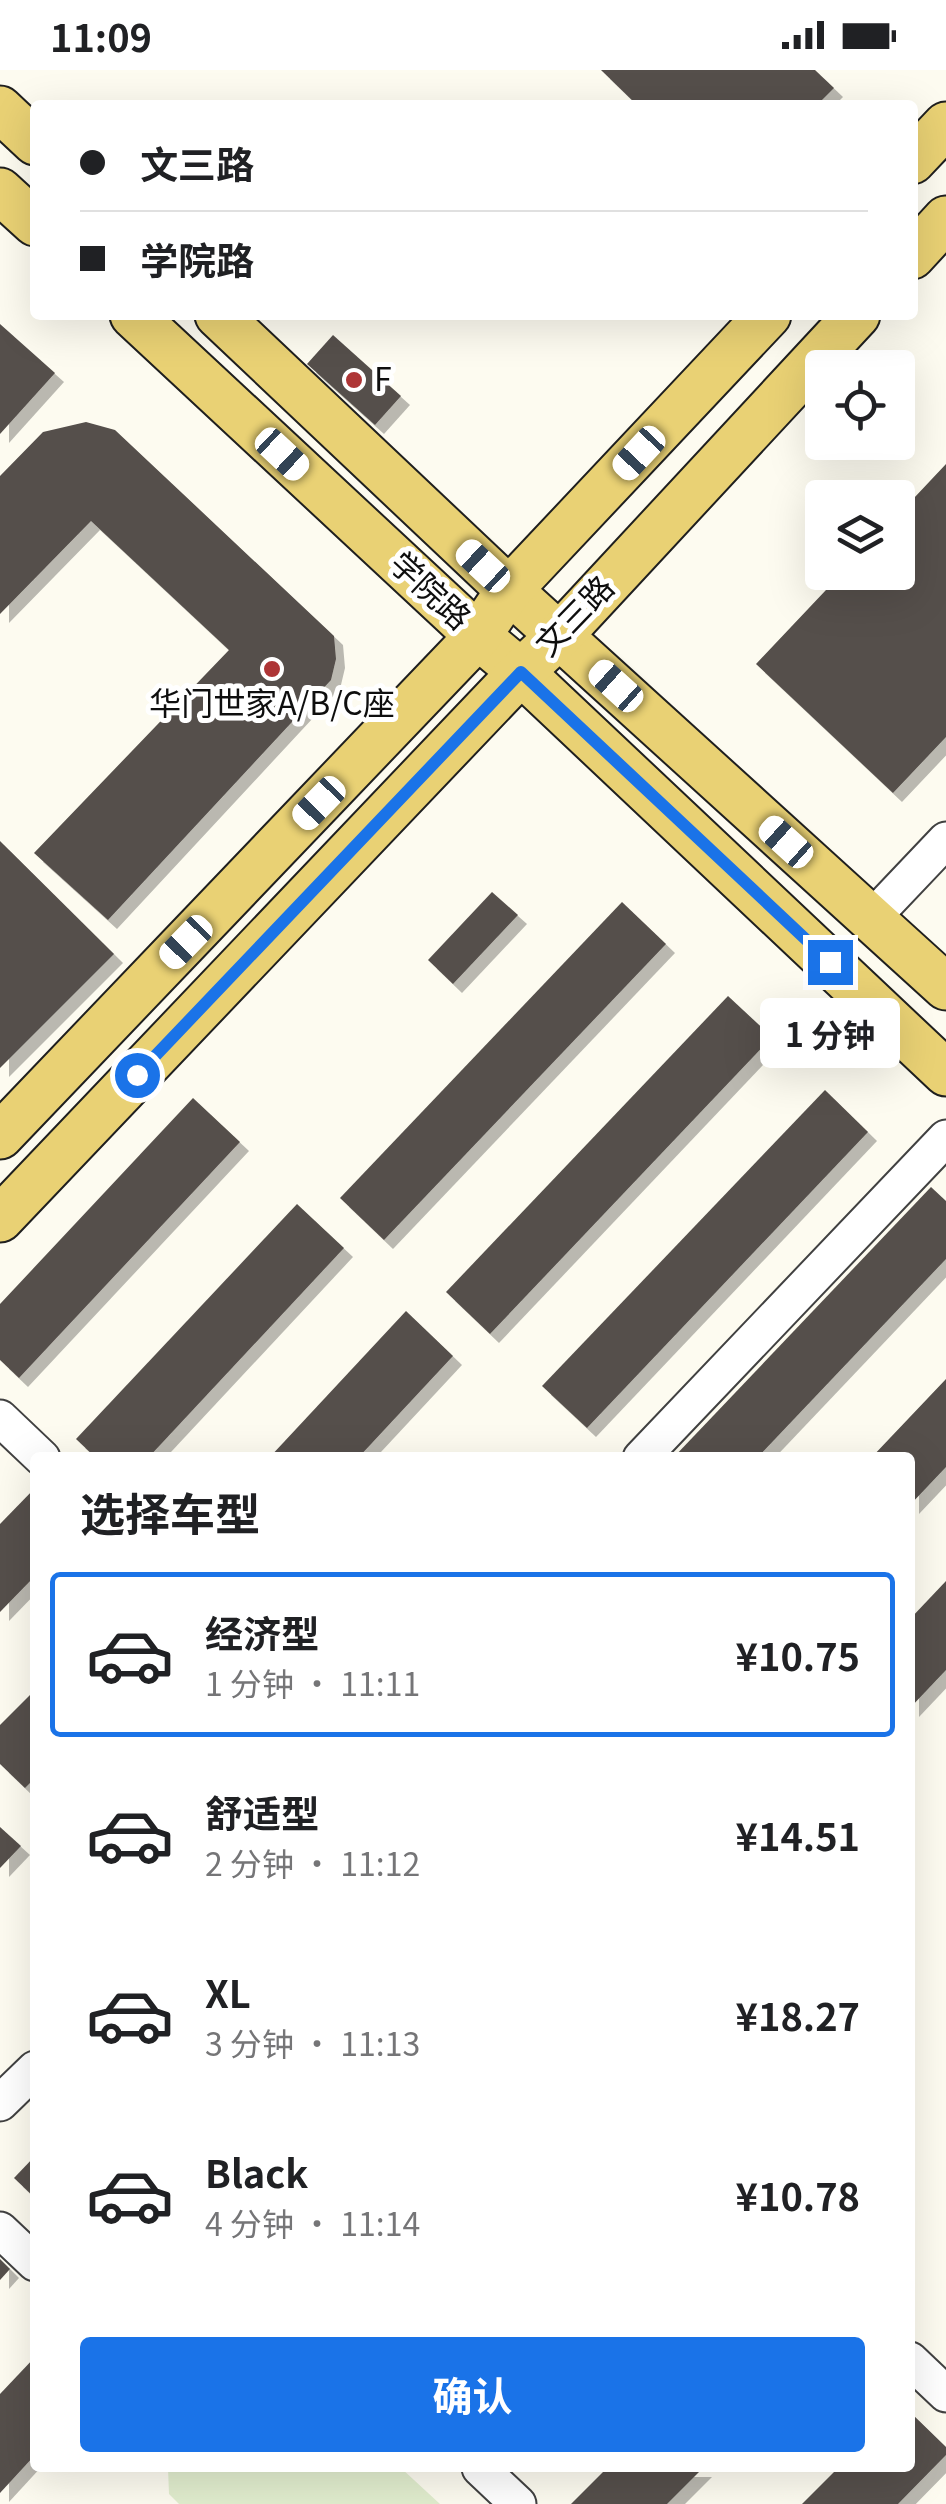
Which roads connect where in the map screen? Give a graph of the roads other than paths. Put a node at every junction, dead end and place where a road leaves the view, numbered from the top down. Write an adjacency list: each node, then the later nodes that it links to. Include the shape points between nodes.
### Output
1 (0, 109): 3 (main road)
2 (946, 126): 4 (main road)
3 (30, 137)
4 (918, 155)
5 (0, 191): 6 (main road)
6 (30, 218)
7 (946, 220): 8 (main road)
8 (918, 250)
9 (138, 320): 15 (main road, 学院路)
10 (223, 320): 13 (main road, 学院路)
11 (763, 320): 13 (main road, 文三路)
12 (852, 320): 14 (main road, 文三路)
13 (509, 590): 14 (main road, 学院路); 15 (main road, 文三路)
14 (560, 635): 16 (main road, 文三路); 18 (main road, 学院路)
15 (478, 636): 16 (main road, 学院路); 21 (main road, 文三路)
16 (521, 672): 20 (main road, 学院路); 23 (main road, 文三路)
17 (946, 840): 18 (street)
18 (871, 919): 19 (main road, 学院路)
19 (946, 987)
20 (946, 1072)
21 (0, 1136)
22 (946, 1138): 26 (street)
23 (0, 1218)
24 (0, 1418): 25 (street)
25 (36, 1452)
26 (647, 1452)
27 (30, 2074): 28 (street)
28 (0, 2104)
29 (0, 2230): 30 (street)
30 (30, 2259)
31 (915, 2365): 32 (street)
32 (946, 2394)
33 (484, 2472): 34 (street)
34 (518, 2504)

